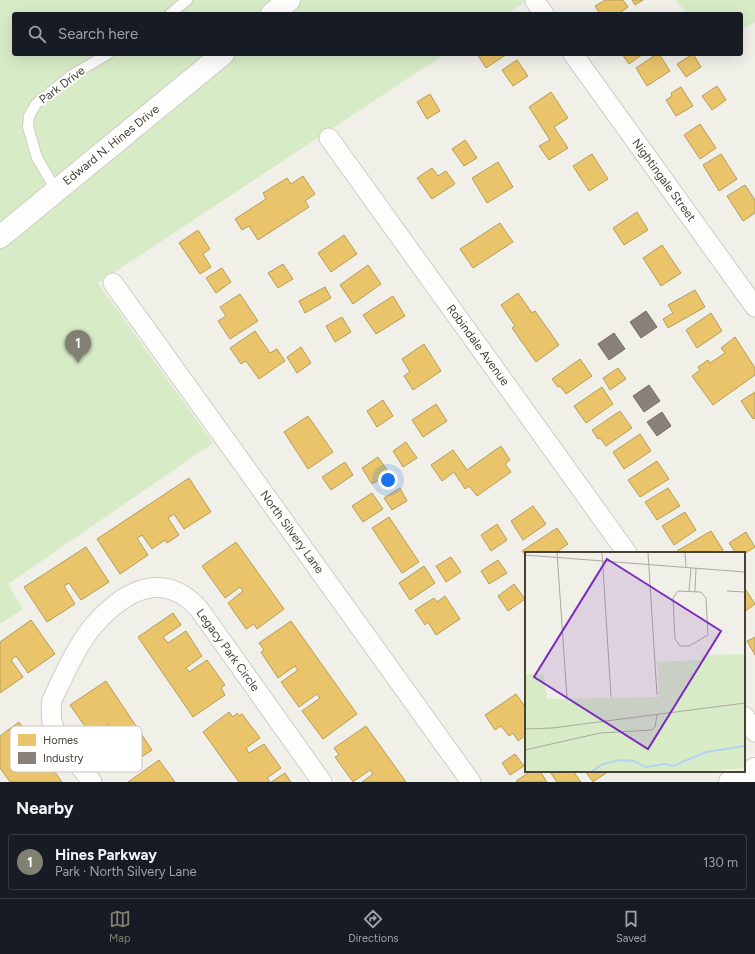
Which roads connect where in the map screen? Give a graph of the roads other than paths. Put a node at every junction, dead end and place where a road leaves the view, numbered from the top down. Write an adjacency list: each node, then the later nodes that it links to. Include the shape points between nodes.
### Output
1 (187, 0): 3 (lane)
2 (289, 0): 4 (street)
3 (172, 12)
4 (274, 12)
5 (105, 56): 9 (lane, Park Drive, via 66,80 36,104 29,116 28,127 37,158)
6 (221, 56): 9 (street, Edward N. Hines Drive)
7 (574, 56): 12 (street, Nightingale Street)
8 (330, 138): 13 (street, Robindale Avenue)
9 (56, 190): 10 (street, Edward N. Hines Drive)
10 (0, 237)
11 (113, 283): 21 (street, North Silvery Lane)
12 (755, 307)
13 (626, 552)
14 (745, 717): 16 (street)
15 (54, 726): 20 (street, Legacy Park Circle, via 52,700 94,626 107,612 130,595 141,590 162,587 185,596 200,609)
16 (755, 732)
17 (755, 769): 22 (street)
18 (85, 772): 19 (street, Legacy Park Circle)
19 (92, 782)
20 (322, 782)
21 (472, 782)
22 (730, 782)

